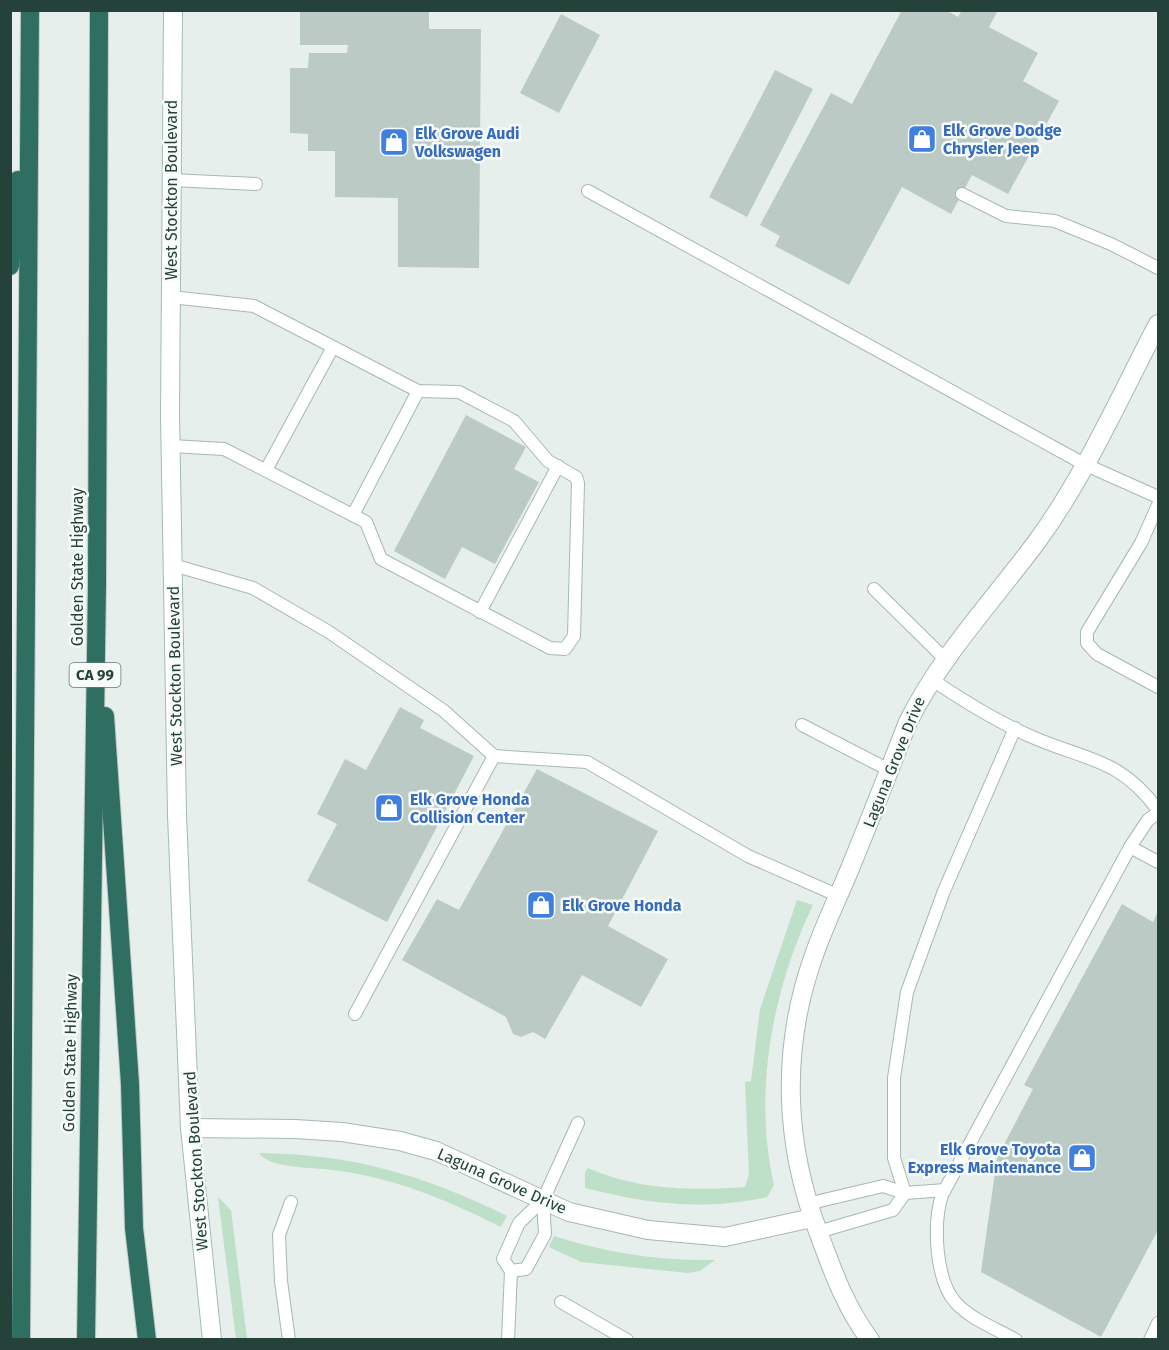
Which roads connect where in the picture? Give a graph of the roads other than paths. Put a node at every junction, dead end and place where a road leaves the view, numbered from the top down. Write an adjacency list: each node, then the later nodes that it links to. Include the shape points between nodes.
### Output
1 (30, 10): 4 (highway)
2 (99, 10): 23 (highway, Golden State Highway / CA 99)
3 (173, 10): 5 (street, West Stockton Boulevard)
4 (30, 56): 9 (highway); 48 (highway)
5 (171, 180): 6 (lane); 11 (street, West Stockton Boulevard)
6 (256, 184)
7 (588, 191): 16 (lane)
8 (962, 194): 10 (lane, via 1006,216 1055,221)
9 (10, 266)
10 (1158, 268)
11 (171, 297): 13 (lane, via 255,306); 15 (street, West Stockton Boulevard)
12 (1158, 324): 16 (street, Laguna Grove Drive)
13 (333, 347): 14 (lane); 18 (lane)
14 (418, 391): 17 (lane, via 459,392 514,421 548,461); 21 (lane)
15 (171, 446): 18 (lane, via 224,449); 22 (street, West Stockton Boulevard)
16 (1084, 464): 19 (lane); 26 (street, Laguna Grove Drive, via 1038,540)
17 (558, 466): 25 (lane); 25 (lane, via 576,477 578,483 571,644 565,649 549,648)
18 (266, 470): 21 (lane)
19 (1158, 497)
20 (1158, 505): 28 (lane, via 1141,543 1088,632 1087,643 1097,654)
21 (353, 515): 25 (lane, via 366,522 381,559)
22 (173, 566): 31 (lane, via 253,588 329,632 444,711); 39 (street, West Stockton Boulevard, via 177,815)
23 (97, 584): 49 (highway, Golden State Highway / CA 99); 50 (highway, via 130,1084 134,1228)
24 (874, 589): 26 (lane)
25 (480, 612)
26 (944, 658): 27 (street, Laguna Grove Drive)
27 (931, 679): 30 (lane); 32 (street, Laguna Grove Drive)
28 (1158, 687)
29 (802, 725): 32 (lane)
30 (1015, 728): 33 (lane, via 1127,775); 41 (lane, via 944,891 907,992 894,1078 894,1158)
31 (494, 756): 36 (lane, via 587,762 748,856); 37 (lane)
32 (889, 770): 36 (street, Laguna Grove Drive)
33 (1158, 812): 34 (lane)
34 (1130, 847): 35 (lane); 40 (lane)
35 (1158, 862)
36 (839, 896): 44 (street, Laguna Grove Drive, via 813,958 798,1011 790,1065 794,1147)
37 (355, 1014)
38 (578, 1122): 42 (lane)
39 (190, 1128): 42 (street, Laguna Grove Drive, via 295,1129 400,1141 436,1151); 51 (street, West Stockton Boulevard)
40 (945, 1190): 41 (lane); 56 (lane, via 937,1210 938,1252 950,1294 972,1315)
41 (905, 1193): 44 (lane, via 883,1186); 44 (lane, via 893,1210)
42 (543, 1200): 44 (street, Laguna Grove Drive, via 569,1212 690,1235 725,1236); 45 (lane, via 519,1223 503,1259); 45 (lane, via 545,1234 526,1269)
43 (291, 1202): 52 (lane, via 279,1234)
44 (813, 1218): 55 (street, Laguna Grove Drive, via 840,1291)
45 (511, 1271): 53 (lane)
46 (561, 1302): 54 (lane)
47 (1158, 1323): 57 (lane)
48 (21, 1340)
49 (86, 1340)
50 (147, 1340)
51 (212, 1340)
52 (289, 1340)
53 (508, 1340)
54 (627, 1340)
55 (870, 1340)
56 (1016, 1340)
57 (1150, 1340)

